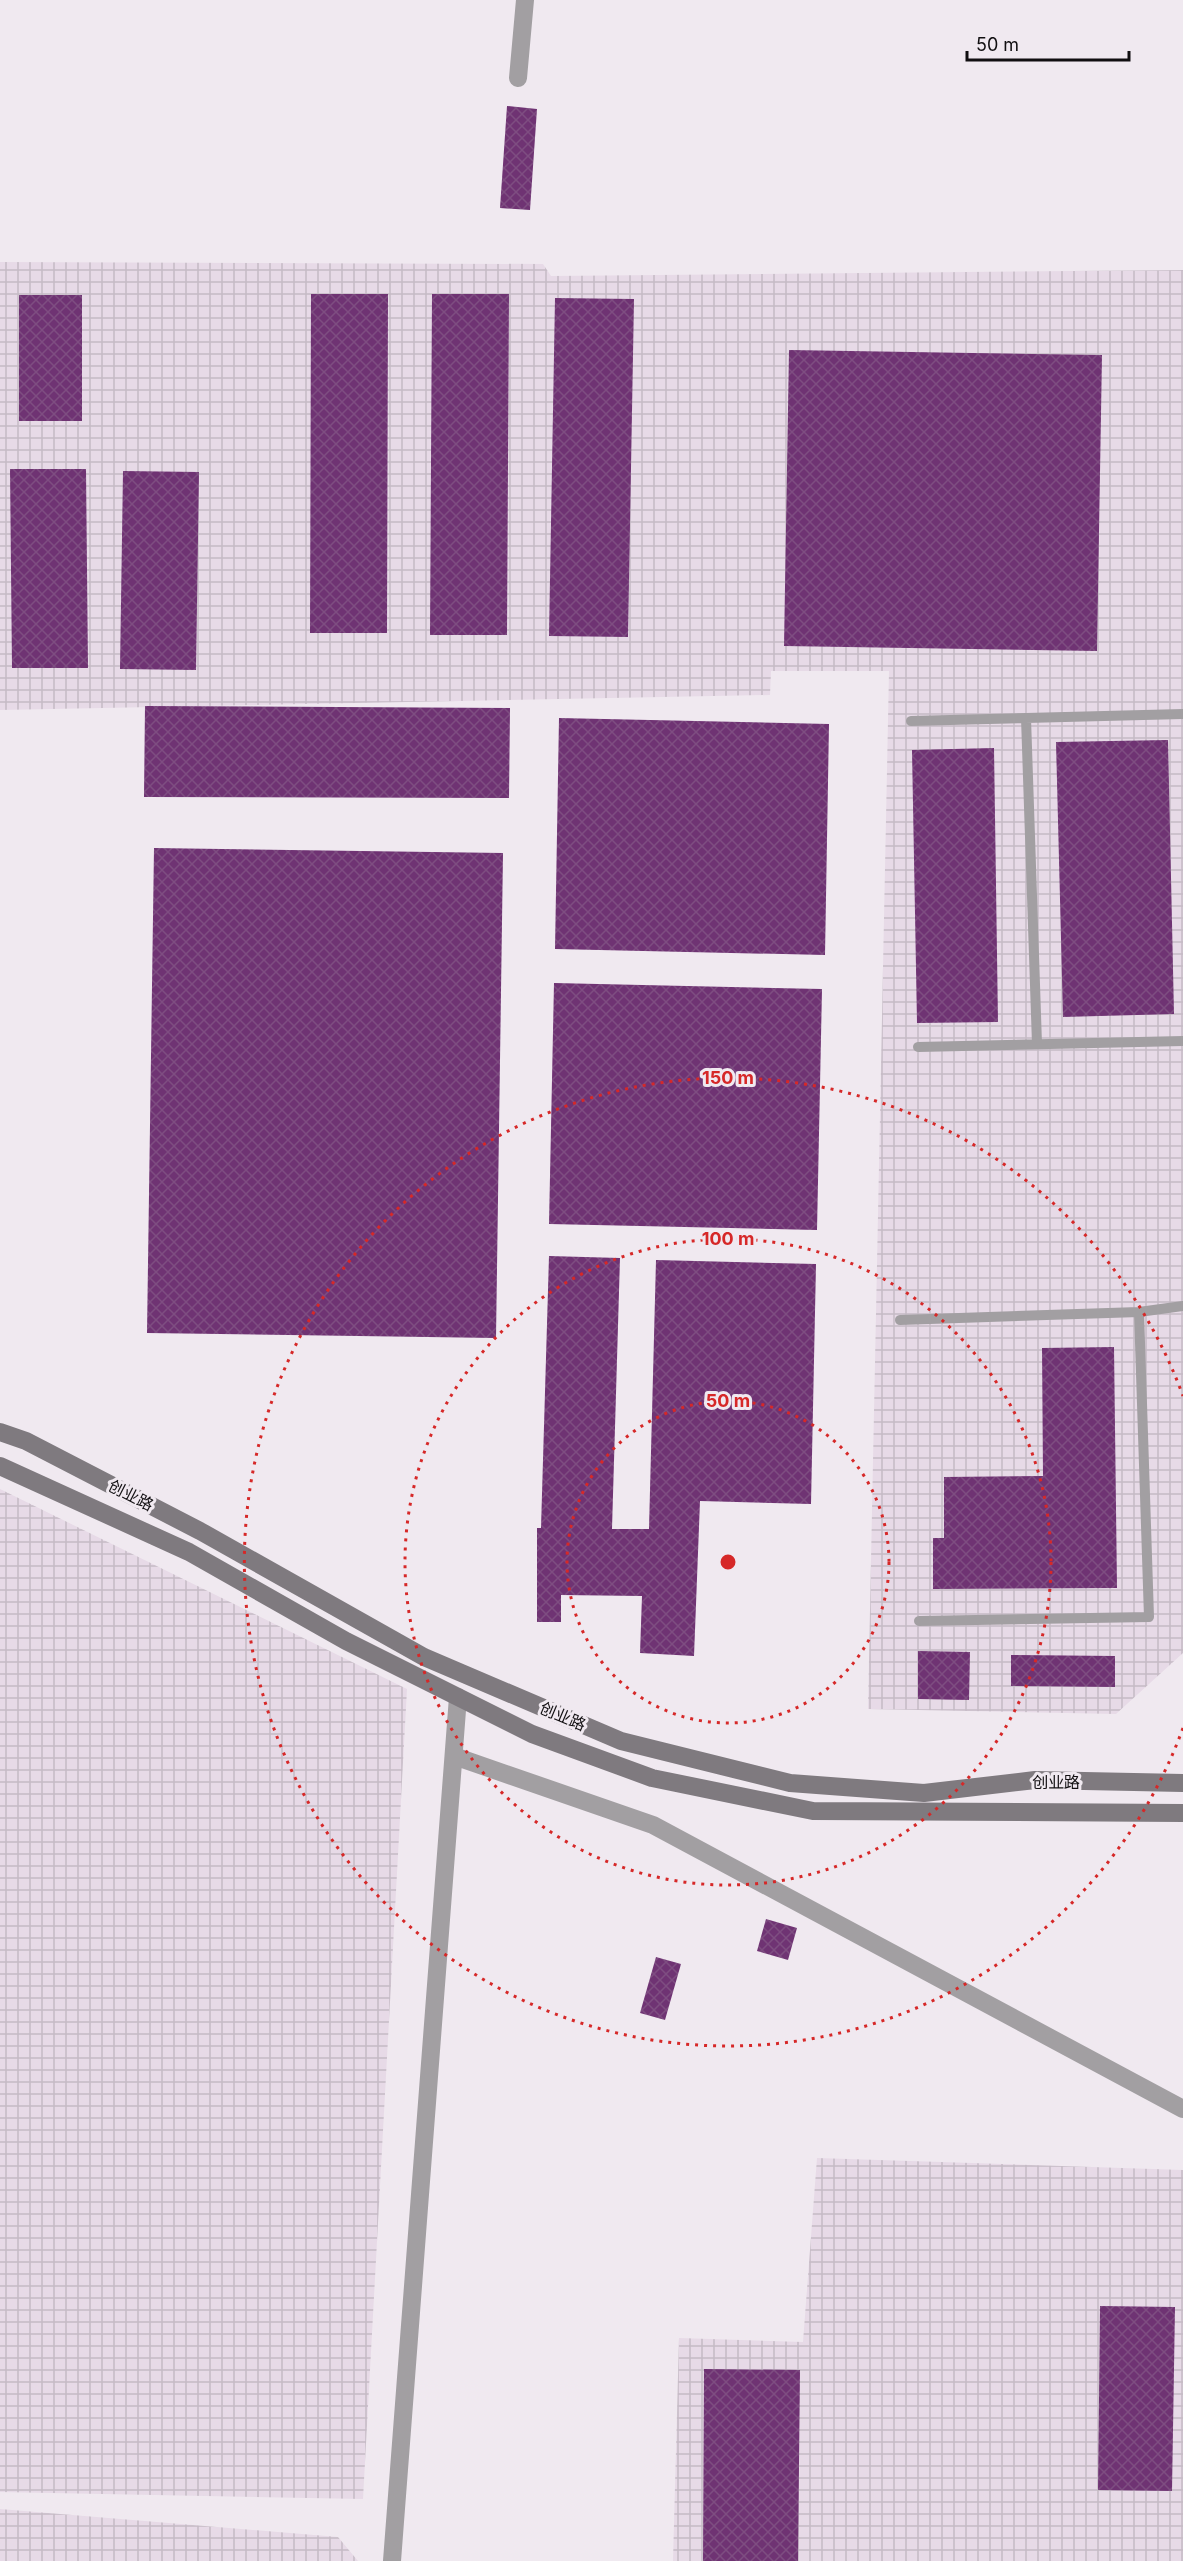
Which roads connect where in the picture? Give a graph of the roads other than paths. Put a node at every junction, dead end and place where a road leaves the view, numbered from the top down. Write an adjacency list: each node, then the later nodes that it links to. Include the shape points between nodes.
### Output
1 (525, 0): 2 (street)
2 (518, 78)
3 (1183, 714): 4 (lane)
4 (1026, 718): 5 (lane); 7 (lane)
5 (911, 721)
6 (1183, 1041): 7 (lane)
7 (1037, 1044): 8 (lane)
8 (918, 1047)
9 (1183, 1306): 10 (lane)
10 (1139, 1312): 11 (lane); 14 (lane, via 1149,1617)
11 (900, 1320)
12 (0, 1432): 17 (street, 创业路, via 26,1441 200,1531 424,1657 621,1741 790,1783 924,1793 1035,1780)
13 (0, 1466): 15 (street, 创业路, via 189,1551 346,1641)
14 (919, 1621)
15 (458, 1697): 16 (street); 18 (street, 创业路, via 532,1734 652,1778 813,1811)
16 (454, 1756): 19 (street, via 653,1825); 20 (street)
17 (1183, 1783)
18 (1183, 1813)
19 (1183, 2109)
20 (392, 2561)

